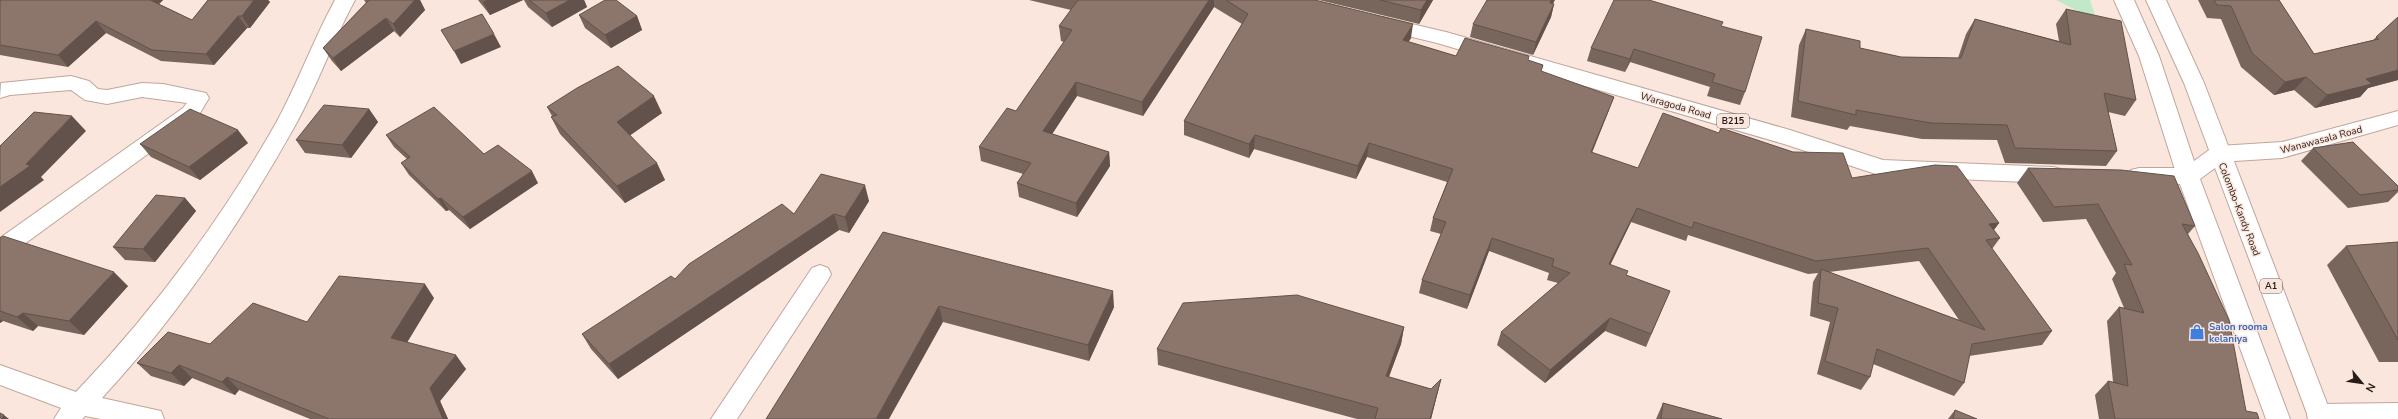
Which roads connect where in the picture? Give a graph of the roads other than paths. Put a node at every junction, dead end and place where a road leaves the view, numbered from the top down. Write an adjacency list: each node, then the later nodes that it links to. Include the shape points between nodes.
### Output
1 (345, 0): 14 (main road, via 286,123 206,253 117,365)
2 (2124, 0): 10 (main road, via 2149,56)
3 (2156, 0): 7 (main road, Colombo-Kandy Road / A1, via 2186,64)
4 (1363, 19): 8 (main road, Waragoda Road / B215, via 1439,37 1619,88 1882,168)
5 (0, 90): 11 (main road, via 72,83 82,86 92,95 107,97 142,90 199,98 190,112)
6 (2398, 118): 7 (main road, Wanawasala Road, via 2282,150)
7 (2219, 154): 10 (main road); 16 (main road, Colombo-Kandy Road / A1)
8 (2069, 176)
9 (2121, 176): 10 (main road)
10 (2188, 176): 19 (main road)
11 (0, 250)
12 (820, 274): 18 (main road)
13 (0, 375): 14 (main road)
14 (73, 412): 17 (main road)
15 (2398, 414): 16 (main road)
16 (2320, 417)
17 (152, 419)
18 (723, 419)
19 (2278, 419)

